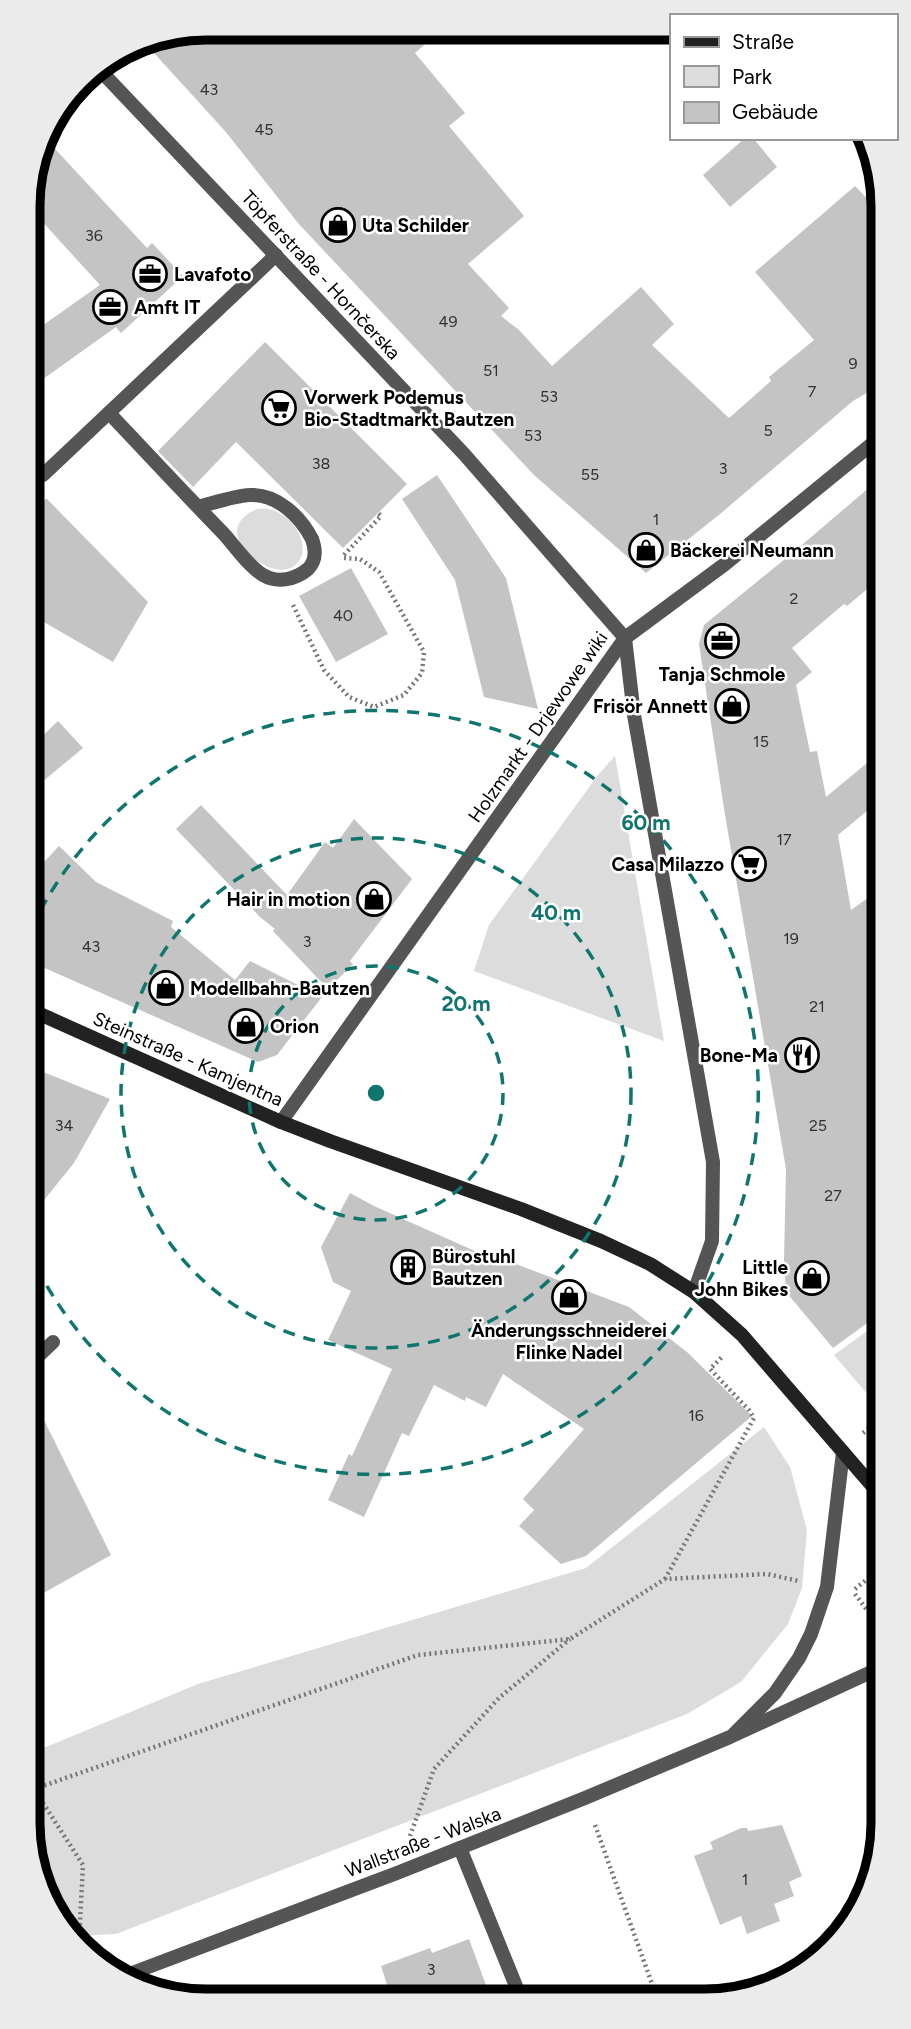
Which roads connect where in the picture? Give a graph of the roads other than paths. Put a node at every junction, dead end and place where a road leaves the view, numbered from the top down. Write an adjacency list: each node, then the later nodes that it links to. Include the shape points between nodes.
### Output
1 (105, 75): 2 (street, Töpferstraße - Hornčerska)
2 (276, 255): 3 (street); 7 (street, Töpferstraße - Hornčerska, via 464,454)
3 (109, 413): 5 (street); 6 (street)
4 (871, 445): 7 (street, via 725,564)
5 (43, 475)
6 (198, 508): 6 (street, via 262,575 282,580 312,565 314,544 308,533 288,509 264,496 249,495)
7 (625, 638): 9 (street, Holzmarkt - Drjewowe wiki); 10 (street, Holzmarkt - Drjewowe wiki, via 634,715 713,1162 712,1241)
8 (40, 1014): 9 (main road, Steinstraße - Kamjentna)
9 (282, 1122): 10 (main road, Steinstraße - Kamjentna, via 601,1241)
10 (694, 1292): 13 (main road, via 743,1335)
11 (53, 1342): 12 (street)
12 (40, 1355)
13 (843, 1452): 14 (main road); 16 (street, Wallstraße - Walska, via 827,1587 811,1634 775,1693)
14 (870, 1484)
15 (870, 1672): 16 (street, Wallstraße - Walska)
16 (730, 1737): 17 (street, Wallstraße - Walska)
17 (460, 1848): 18 (street, Wallstraße - Walska); 19 (street)
18 (134, 1972)
19 (517, 1989)

